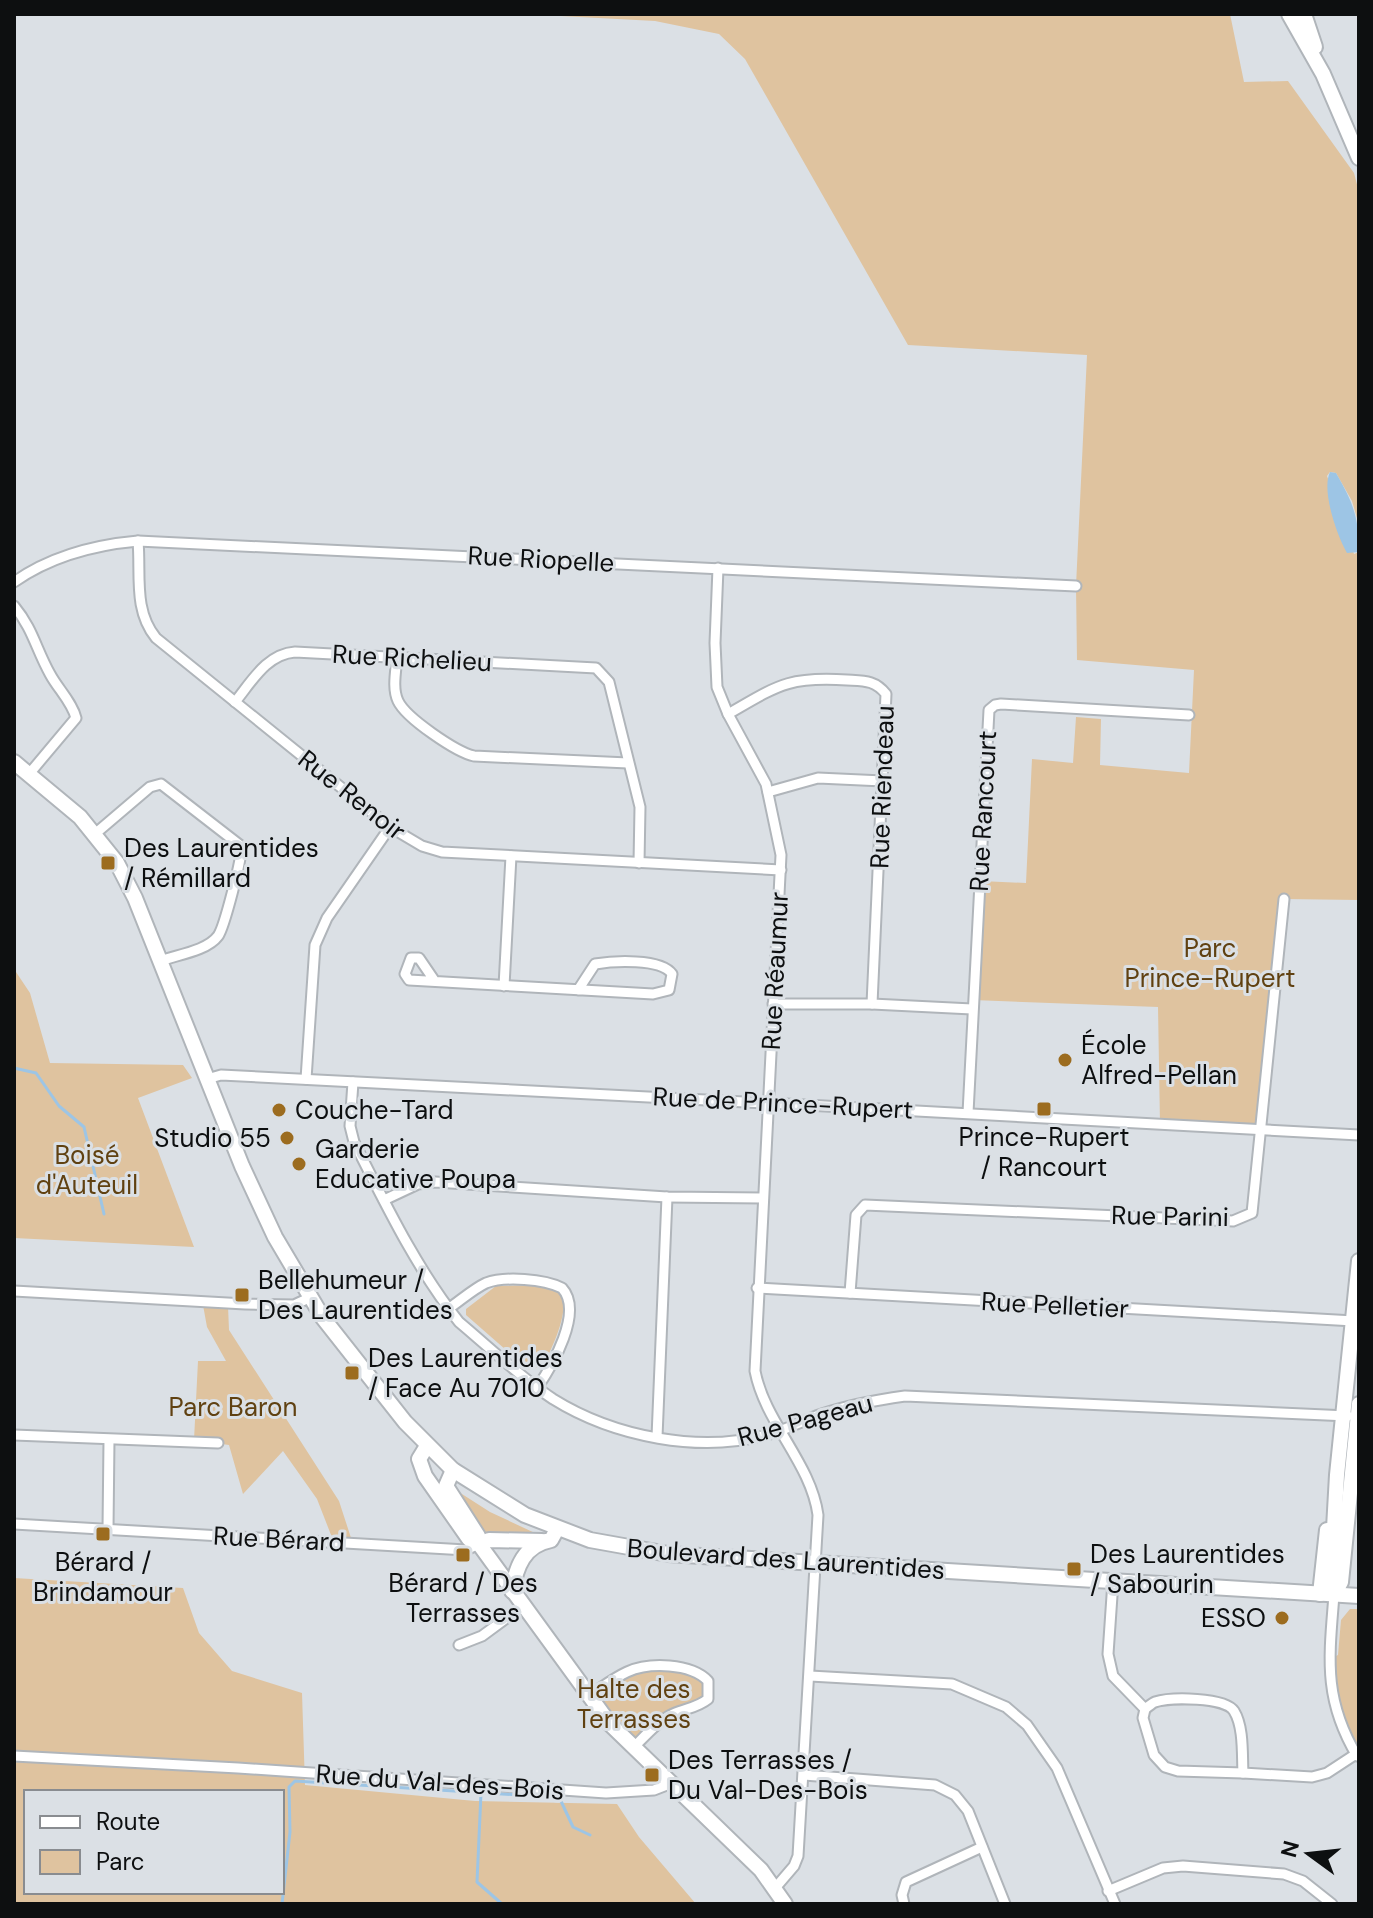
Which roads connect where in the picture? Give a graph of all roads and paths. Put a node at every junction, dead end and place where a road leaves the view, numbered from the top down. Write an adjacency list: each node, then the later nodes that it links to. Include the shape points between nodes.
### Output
1 (1289, 14): 3 (street)
2 (1304, 14): 3 (street)
3 (1323, 74): 4 (street)
4 (1359, 158)
5 (138, 541): 6 (street, Rue Riopelle); 7 (street, Rue Riopelle, via 82,550); 11 (street, Rue Renoir, via 140,599 149,629)
6 (718, 568): 8 (street, Rue Riopelle); 12 (street, Rue Réaumur, via 715,667)
7 (14, 582)
8 (1076, 586)
9 (14, 606): 16 (street, via 76,718)
10 (397, 657): 11 (street, Rue Richelieu, via 285,653 268,662); 15 (street, via 395,691 402,706 458,751); 15 (street, Rue Richelieu, via 596,668 606,676)
11 (235, 702): 19 (street, Rue Renoir)
12 (728, 714): 17 (street, Rue Riendeau, via 795,680 879,685 887,705); 18 (street, Rue Réaumur)
13 (1189, 715): 31 (street, Rue Rancourt, via 1001,704 989,710)
14 (14, 762): 16 (street, Boulevard des Laurentides)
15 (628, 763): 22 (street, via 641,816)
16 (29, 774): 20 (street, Boulevard des Laurentides)
17 (883, 781): 18 (street, via 818,778); 30 (street, Rue Riendeau)
18 (768, 792): 23 (street, Rue Réaumur)
19 (390, 827): 21 (street, Rue Renoir, via 430,850); 33 (street, via 327,918 315,945)
20 (96, 833): 25 (street, Boulevard des Laurentides, via 127,880); 25 (street, via 150,787 161,784 241,846 218,936)
21 (511, 856): 22 (street, Rue Renoir); 27 (street)
22 (639, 863): 23 (street, Rue Renoir)
23 (781, 870): 29 (street, Rue Réaumur)
24 (1284, 899): 37 (street, Rue Parini)
25 (160, 961): 32 (street, Boulevard des Laurentides)
26 (434, 980): 27 (street)
27 (504, 986): 28 (street)
28 (578, 990): 28 (street, via 663,993 669,990 672,974 660,965 595,964)
29 (773, 1004): 30 (street); 35 (street, Rue Réaumur)
30 (872, 1004): 31 (street)
31 (972, 1009): 36 (street, Rue Rancourt)
32 (207, 1079): 33 (street, Rue de Prince-Rupert); 46 (street, Boulevard des Laurentides, via 264,1216)
33 (306, 1079): 34 (street, Rue de Prince-Rupert)
34 (353, 1082): 35 (street, Rue de Prince-Rupert); 41 (street, Rue Pageau, via 354,1142)
35 (768, 1104): 36 (street, Rue de Prince-Rupert); 40 (street, Rue Réaumur)
36 (968, 1113): 37 (street, Rue de Prince-Rupert)
37 (1261, 1130): 38 (street, Rue de Prince-Rupert); 45 (street, Rue Parini, via 1252,1213 1233,1221 865,1205 856,1215)
38 (1359, 1135)
39 (667, 1197): 40 (street); 41 (street, via 435,1182); 53 (street)
40 (762, 1198): 43 (street, Rue Réaumur)
41 (384, 1200): 47 (street, Rue Pageau)
42 (1359, 1261): 48 (street)
43 (757, 1288): 45 (street, Rue Pelletier); 51 (street, Rue Réaumur, via 755,1371)
44 (14, 1291): 46 (street, via 245,1304 294,1305)
45 (850, 1293): 48 (street, Rue Pelletier)
46 (309, 1298): 56 (street, Boulevard des Laurentides)
47 (448, 1309): 49 (street, Rue Pageau); 49 (street, via 486,1283 508,1280 562,1288 570,1301 566,1329 555,1362)
48 (1354, 1321): 50 (street)
49 (537, 1388): 53 (street, Rue Pageau, via 598,1421)
50 (1354, 1414): 51 (street, Rue Pageau, via 905,1396 823,1414); 66 (street, via 1337,1475); 66 (street, via 1341,1582)
51 (779, 1431): 53 (street, Rue Pageau, via 703,1442); 63 (street, Rue Réaumur, via 815,1498)
52 (14, 1435): 54 (street)
53 (657, 1437)
54 (109, 1440): 55 (street); 59 (street)
55 (218, 1443)
56 (427, 1446): 57 (street, Boulevard des Laurentides); 62 (street, via 419,1459 422,1471 469,1539)
57 (453, 1470): 60 (street, Boulevard des Laurentides, via 513,1509); 62 (street, via 446,1486)
58 (14, 1524): 59 (street, Rue Bérard)
59 (108, 1529): 62 (street, Rue Bérard, via 466,1550)
60 (557, 1529): 61 (street, via 551,1540); 63 (street, Boulevard des Laurentides, via 652,1552)
61 (542, 1541): 62 (street, Rue Bérard); 65 (street, via 520,1561)
62 (479, 1544): 65 (street)
63 (817, 1564): 64 (street, Boulevard des Laurentides); 70 (street, Rue Réaumur)
64 (1113, 1581): 66 (street, Boulevard des Laurentides); 72 (street, via 1108,1654 1113,1676)
65 (512, 1591): 68 (street)
66 (1327, 1594): 67 (street, Boulevard des Laurentides); 75 (street, via 1332,1694)
67 (1359, 1596)
68 (523, 1606): 69 (street, via 482,1636); 71 (street)
69 (459, 1645)
70 (810, 1676): 77 (street, Rue Réaumur); 81 (street, via 952,1684 1006,1707 1027,1725 1057,1768)
71 (588, 1696): 73 (street); 73 (street, via 643,1667 701,1673 708,1681 708,1699 662,1720)
72 (1145, 1709): 76 (street, via 1154,1755 1165,1767); 76 (street, via 1154,1702 1201,1699 1228,1704 1239,1725)
73 (634, 1747): 78 (street)
74 (14, 1756): 78 (street, Rue du Val-des-Bois, via 606,1793 654,1790)
75 (1357, 1757): 76 (street, via 1312,1777)
76 (1243, 1773)
77 (804, 1775): 79 (street, via 935,1785 955,1795 968,1811); 80 (street, Rue Réaumur, via 798,1856)
78 (672, 1783): 80 (street)
79 (982, 1847): 83 (street, via 906,1882); 84 (street)
80 (776, 1887): 82 (street)
81 (1108, 1891): 85 (street); 86 (street, via 1163,1868 1183,1866 1284,1874 1303,1881)
82 (785, 1904)
83 (904, 1904)
84 (1005, 1904)
85 (1115, 1904)
86 (1332, 1904)

